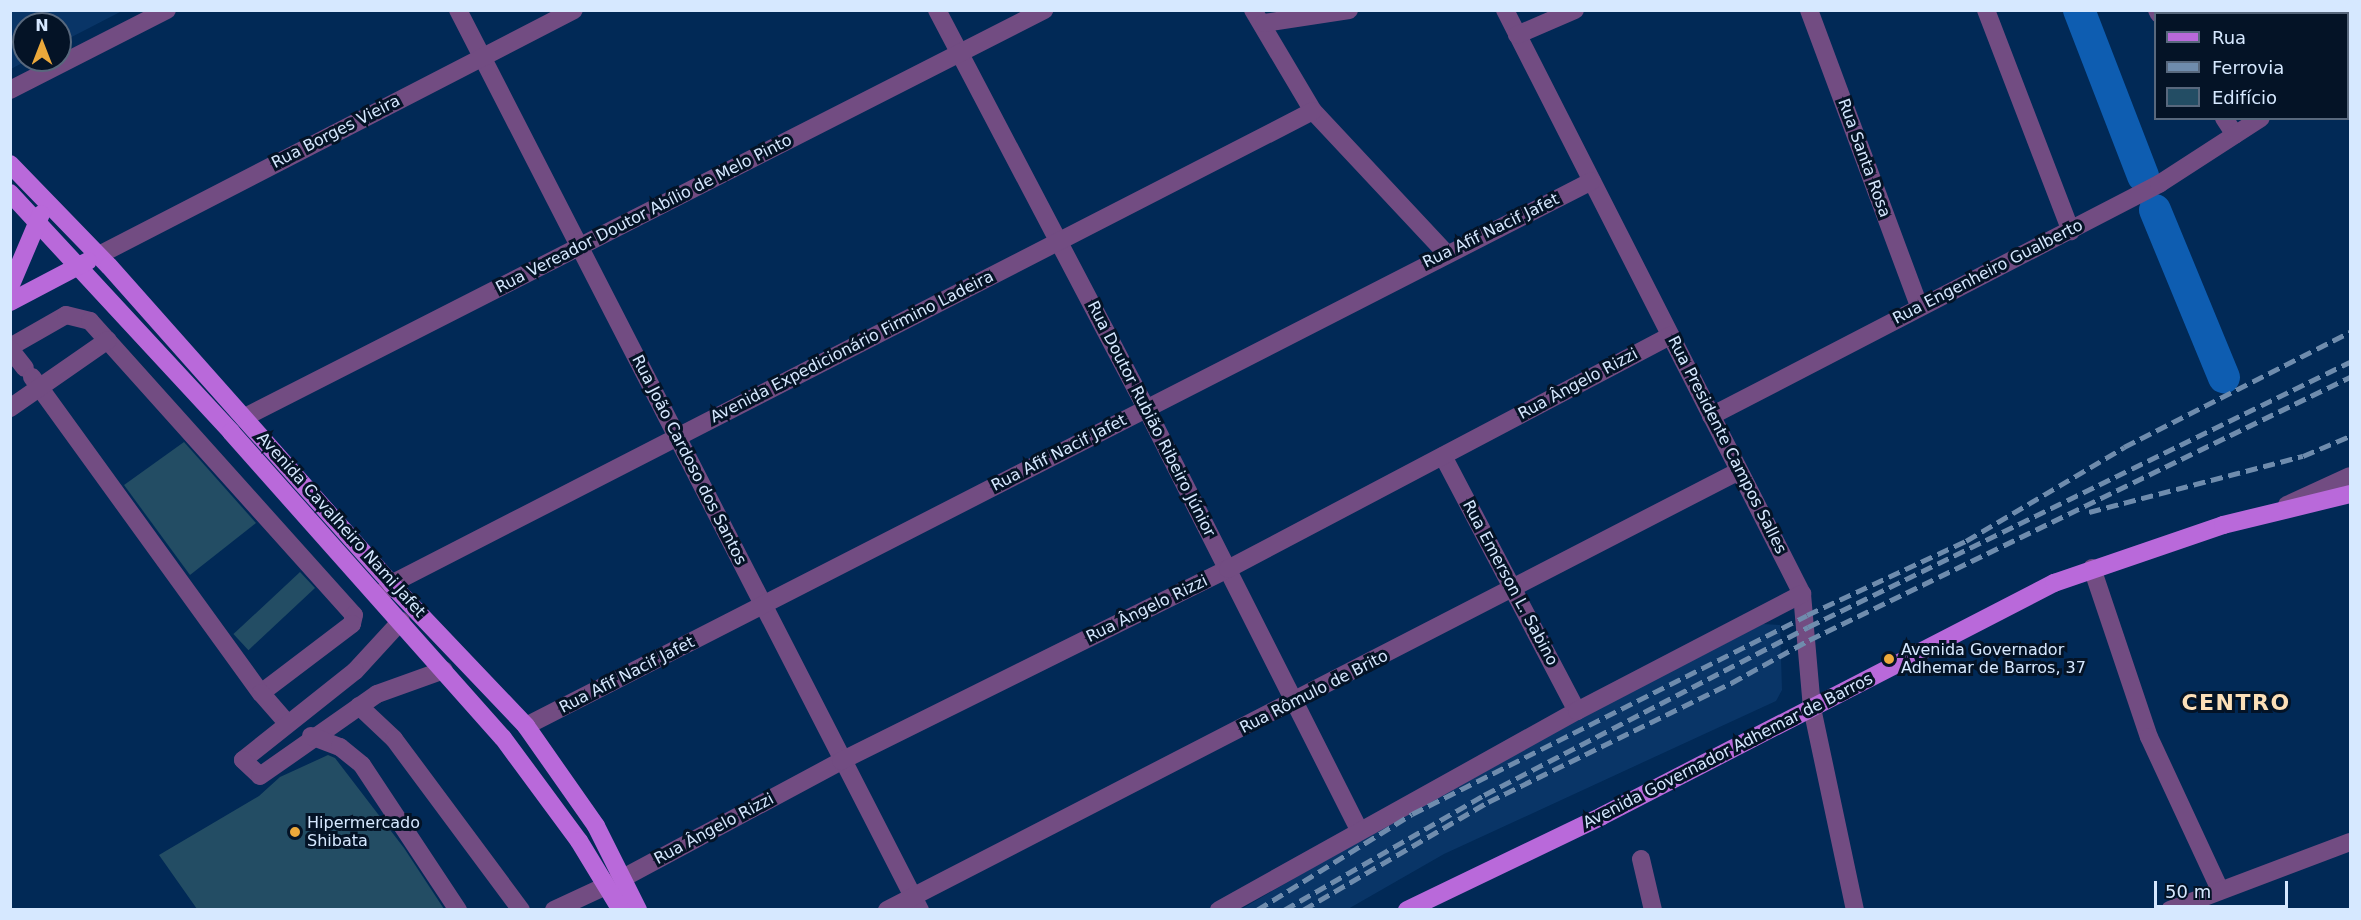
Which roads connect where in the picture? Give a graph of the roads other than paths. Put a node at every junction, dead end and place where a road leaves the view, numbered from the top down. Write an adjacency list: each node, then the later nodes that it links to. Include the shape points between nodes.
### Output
1 (167, 10): 15 (street)
2 (458, 10): 14 (street, Rua João Cardoso dos Santos)
3 (574, 10): 14 (street, Rua Borges Vieira)
4 (938, 10): 13 (street, Rua Doutor Rubião Ribeiro Júnior)
5 (1044, 10): 13 (street, Rua Vereador Doutor Abílio de Melo Pinto)
6 (1349, 10): 11 (street)
7 (1505, 10): 12 (street, Rua Presidente Campos Salles)
8 (1575, 10): 12 (street)
9 (1809, 10): 33 (street, Rua Santa Rosa)
10 (1986, 10): 25 (street)
11 (1258, 17): 16 (street)
12 (1517, 35): 21 (street, Rua Presidente Campos Salles)
13 (960, 53): 26 (street, Rua Doutor Rubião Ribeiro Júnior); 27 (street, Rua Vereador Doutor Abílio de Melo Pinto)
14 (484, 57): 27 (street, Rua João Cardoso dos Santos); 29 (street, Rua Borges Vieira)
15 (10, 90)
16 (1313, 111): 26 (street, Avenida Expedicionário Firmino Ladeira); 28 (street)
17 (2225, 120): 19 (street)
18 (2258, 120): 19 (street, Rua Engenheiro Gualberto)
19 (2235, 135): 25 (street, Rua Engenheiro Gualberto, via 2159,184)
20 (10, 164): 23 (main road, Avenida Cavalheiro Nami Jafet)
21 (1592, 181): 28 (street, Rua Afif Nacif Jafet); 34 (street, Rua Presidente Campos Salles)
22 (10, 193): 24 (main road, Avenida Cavalheiro Nami Jafet)
23 (43, 198): 24 (main road); 29 (main road, Avenida Cavalheiro Nami Jafet)
24 (39, 225): 30 (main road, Avenida Cavalheiro Nami Jafet); 31 (main road)
25 (2071, 231): 33 (street, Rua Engenheiro Gualberto)
26 (1059, 240): 39 (street, Rua Doutor Rubião Ribeiro Júnior); 42 (street, Avenida Expedicionário Firmino Ladeira)
27 (579, 246): 41 (street, Rua Vereador Doutor Abílio de Melo Pinto); 42 (street, Rua João Cardoso dos Santos)
28 (1446, 253): 39 (street, Rua Afif Nacif Jafet)
29 (99, 255): 30 (main road); 41 (main road, Avenida Cavalheiro Nami Jafet)
30 (78, 267): 32 (main road); 51 (main road, Avenida Cavalheiro Nami Jafet)
31 (10, 287)
32 (10, 302)
33 (1919, 306): 40 (street, Rua Engenheiro Gualberto)
34 (1670, 336): 40 (street, Rua Presidente Campos Salles); 43 (street, Rua Ângelo Rizzi)
35 (108, 340): 36 (street, via 82,316 66,315); 37 (street); 56 (street, via 354,615 352,624)
36 (10, 348): 37 (street)
37 (33, 377): 38 (street); 56 (street)
38 (10, 408)
39 (1146, 408): 49 (street, Rua Doutor Rubião Ribeiro Júnior); 53 (street, Rua Afif Nacif Jafet)
40 (1711, 416): 44 (street, Rua Presidente Campos Salles)
41 (245, 417): 51 (main road, Avenida Cavalheiro Nami Jafet)
42 (676, 437): 51 (street, Avenida Expedicionário Firmino Ladeira); 53 (street, Rua João Cardoso dos Santos)
43 (1443, 456): 49 (street, Rua Ângelo Rizzi); 50 (street, Rua Emerson L. Sabino)
44 (1739, 471): 50 (street, Rua Rômulo de Brito); 52 (street, Rua Presidente Campos Salles)
45 (2350, 476): 47 (street, Avenida Governador Adhemar de Barros)
46 (2350, 494): 47 (main road)
47 (2277, 510): 48 (main road, Avenida Governador Adhemar de Barros)
48 (2092, 568): 59 (main road, Avenida Governador Adhemar de Barros, via 2029,595); 69 (street, via 2150,737)
49 (1228, 569): 57 (street, Rua Doutor Rubião Ribeiro Júnior); 64 (street, Rua Ângelo Rizzi)
50 (1514, 588): 57 (street, Rua Rômulo de Brito); 60 (street, Rua Emerson L. Sabino)
51 (385, 591): 54 (main road, Avenida Cavalheiro Nami Jafet); 62 (main road, Avenida Cavalheiro Nami Jafet)
52 (1802, 594): 59 (street, Rua Presidente Campos Salles); 60 (street)
53 (764, 604): 62 (street, Rua Afif Nacif Jafet); 64 (street, Rua João Cardoso dos Santos)
54 (401, 621): 55 (main road, Avenida Cavalheiro Nami Jafet); 61 (street, via 355,671)
55 (444, 670): 58 (street, via 397,686); 68 (main road, Avenida Cavalheiro Nami Jafet)
56 (261, 693): 61 (street)
57 (1296, 702): 65 (street, Rua Doutor Rubião Ribeiro Júnior); 70 (street, Rua Rômulo de Brito)
58 (359, 706): 63 (street); 72 (street, via 394,739)
59 (1812, 708): 78 (main road, Avenida Governador Adhemar de Barros); 80 (street, Rua Presidente Campos Salles)
60 (1577, 711): 65 (street)
61 (287, 723): 63 (street, via 243,757 259,775)
62 (526, 726): 68 (main road, Avenida Cavalheiro Nami Jafet, via 596,826)
63 (311, 736): 71 (street, via 340,747 362,765)
64 (841, 761): 68 (street, Rua Ângelo Rizzi); 70 (street, Rua João Cardoso dos Santos)
65 (1359, 830): 77 (street)
66 (2350, 842): 69 (street)
67 (1641, 859): 79 (street)
68 (615, 881): 73 (street, Rua Ângelo Rizzi); 74 (main road, Avenida Cavalheiro Nami Jafet); 75 (main road, Avenida Cavalheiro Nami Jafet)
69 (2220, 890): 81 (street)
70 (916, 903): 76 (street, Rua Rômulo de Brito)
71 (458, 909)
72 (521, 909)
73 (554, 909)
74 (621, 909)
75 (638, 909)
76 (887, 909)
77 (1220, 909)
78 (1407, 909)
79 (1653, 909)
80 (1855, 909)
81 (2170, 909)

